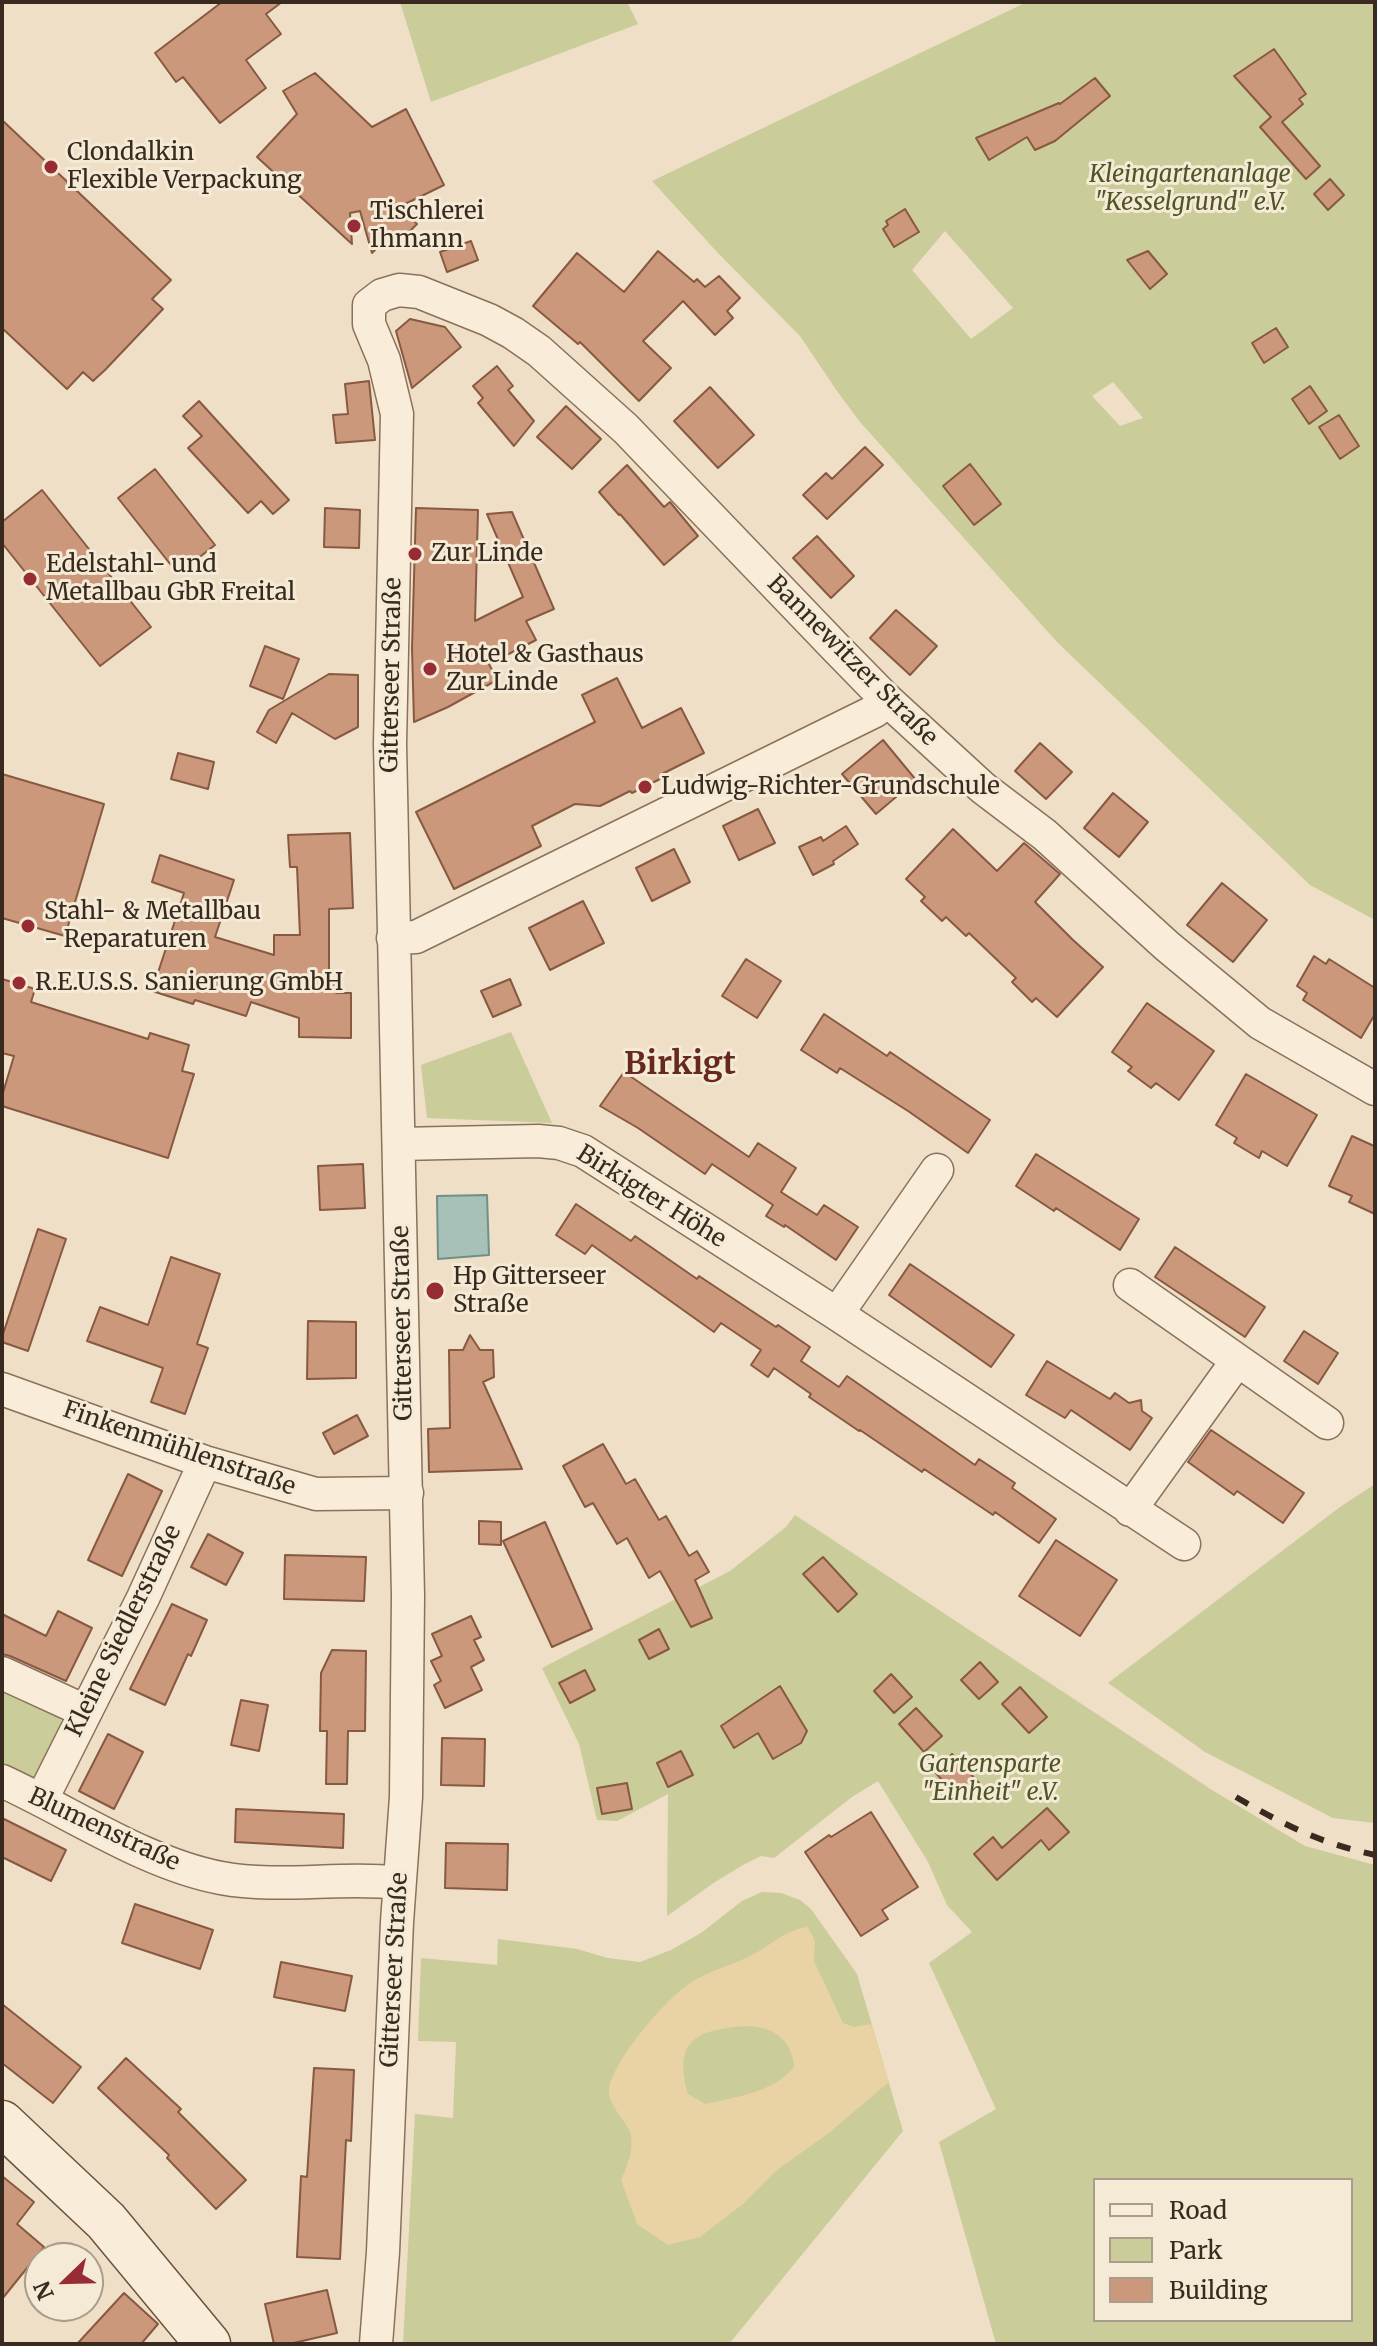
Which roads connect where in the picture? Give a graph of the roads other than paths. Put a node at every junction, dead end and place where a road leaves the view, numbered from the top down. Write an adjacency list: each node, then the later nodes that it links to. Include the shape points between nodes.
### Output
1 (369, 305): 2 (street, Bannewitzer Straße, via 399,290 419,292 489,320 539,351 626,429); 3 (street, Gitterseer Straße, via 369,324 397,414 390,673)
2 (886, 699): 3 (street, via 875,711 416,937); 4 (street, Bannewitzer Straße, via 1260,1023)
3 (393, 938): 5 (street, Gitterseer Straße)
4 (1375, 1089)
5 (399, 1144): 8 (street, Birkigter Höhe, via 538,1141 583,1151); 13 (street, Gitterseer Straße)
6 (937, 1170): 8 (street)
7 (1130, 1285): 9 (street)
8 (837, 1314): 14 (street, Birkigter Höhe)
9 (1237, 1361): 11 (street); 14 (street)
10 (2, 1389): 12 (street, Finkenmühlenstraße)
11 (1327, 1423)
12 (205, 1462): 13 (street, Finkenmühlenstraße, via 316,1494); 17 (street, Kleine Siedlerstraße)
13 (407, 1493): 20 (street, Gitterseer Straße, via 407,1761)
14 (1130, 1510): 15 (street, Birkigter Höhe)
15 (1184, 1544)
16 (2, 1673): 17 (street)
17 (85, 1711): 19 (street, Kleine Siedlerstraße)
18 (2, 1781): 19 (street, Blumenstraße)
19 (42, 1799): 20 (street, Blumenstraße, via 163,1863 221,1878 282,1884)
20 (399, 1883): 23 (street, Gitterseer Straße)
21 (2, 2123): 22 (street, via 106,2221)
22 (208, 2344)
23 (376, 2344)

